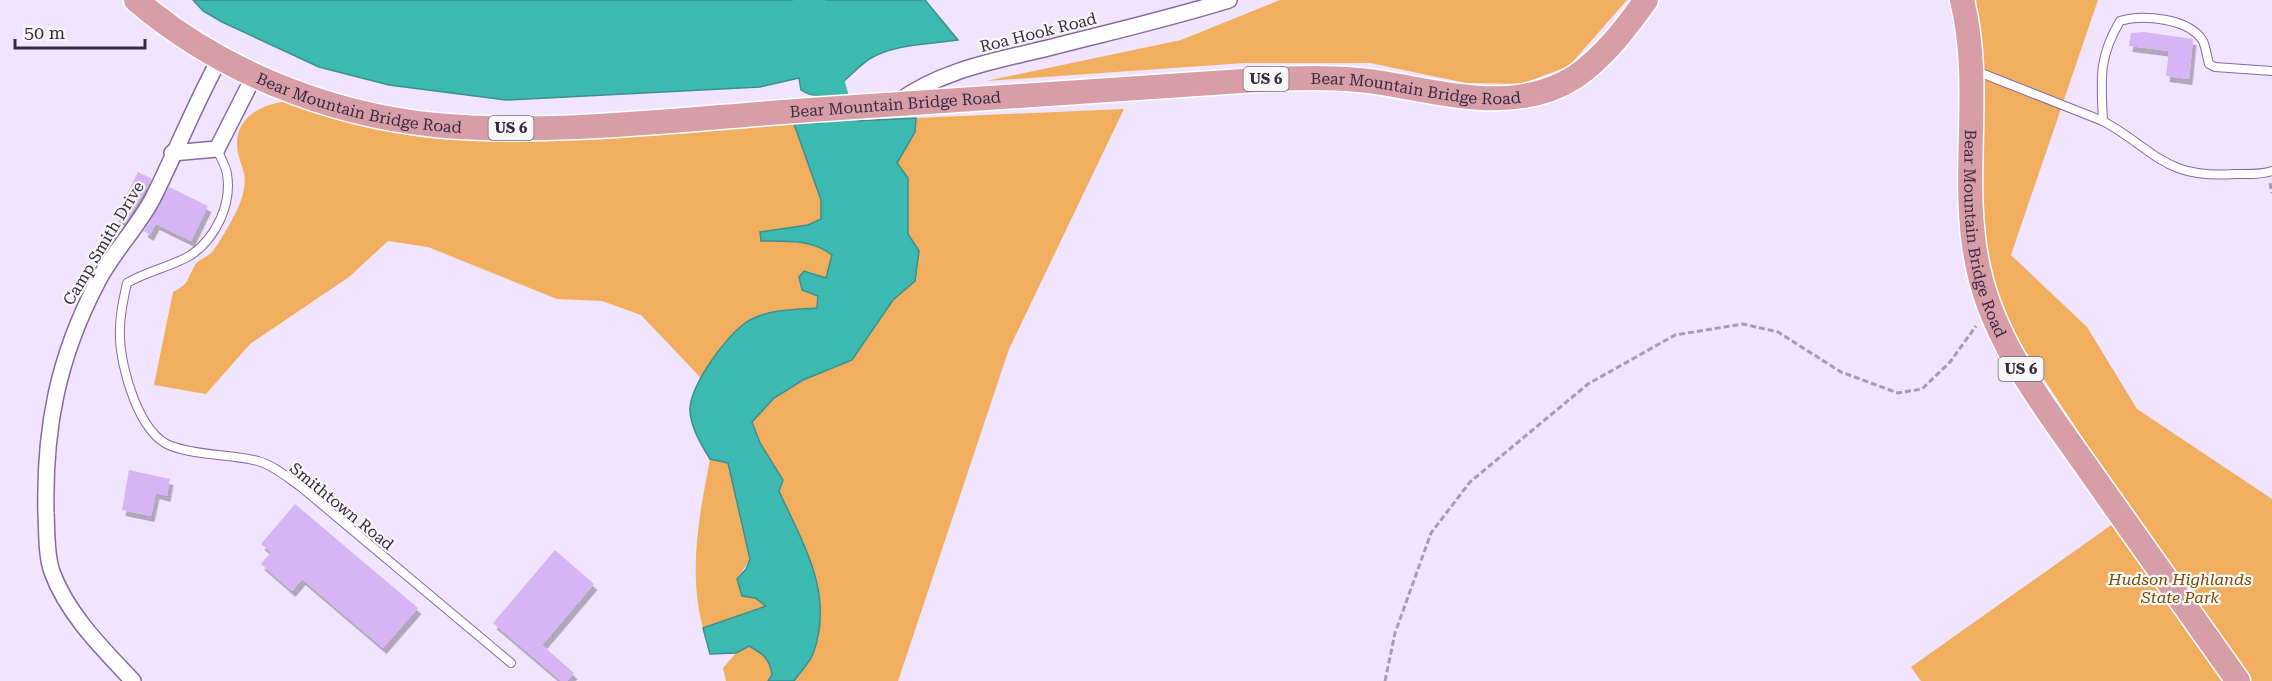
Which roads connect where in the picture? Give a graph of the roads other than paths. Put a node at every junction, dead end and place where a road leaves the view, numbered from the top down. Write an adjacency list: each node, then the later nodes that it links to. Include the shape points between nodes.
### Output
1 (136, 0): 6 (highway, Bear Mountain Bridge Road / US 6, via 179,34)
2 (1229, 0): 5 (street, Roa Hook Road)
3 (1646, 0): 10 (highway, Bear Mountain Bridge Road / US 6, via 1611,45 1584,70 1551,89 1523,96 1475,97 1367,81 1307,78 1101,88)
4 (1962, 0): 7 (highway, Bear Mountain Bridge Road / US 6)
5 (1180, 7): 10 (street, Roa Hook Road, via 997,59 914,90)
6 (220, 58): 9 (highway, Bear Mountain Bridge Road / US 6); 13 (street, Camp Smith Drive)
7 (1971, 69): 11 (lane); 17 (highway, Bear Mountain Bridge Road / US 6, via 1974,245 1989,307 2012,355 2043,402)
8 (2272, 71): 11 (lane, via 2215,68 2209,64 2202,40 2182,26 2145,16 2120,21 2100,71)
9 (254, 76): 10 (highway, Bear Mountain Bridge Road / US 6, via 385,117 469,127 556,127); 12 (street)
10 (896, 104)
11 (2103, 121): 14 (lane, via 2177,170 2229,175)
12 (217, 149): 13 (street); 15 (lane, Smithtown Road, via 227,172 228,193 208,240 189,256 127,283 120,339 126,374 142,418 151,432 172,446 260,461 275,469)
13 (172, 153): 16 (street, Camp Smith Drive, via 152,199 99,279 73,331 56,388 47,447 51,570 64,601)
14 (2272, 171)
15 (511, 663)
16 (133, 681)
17 (2238, 681)

